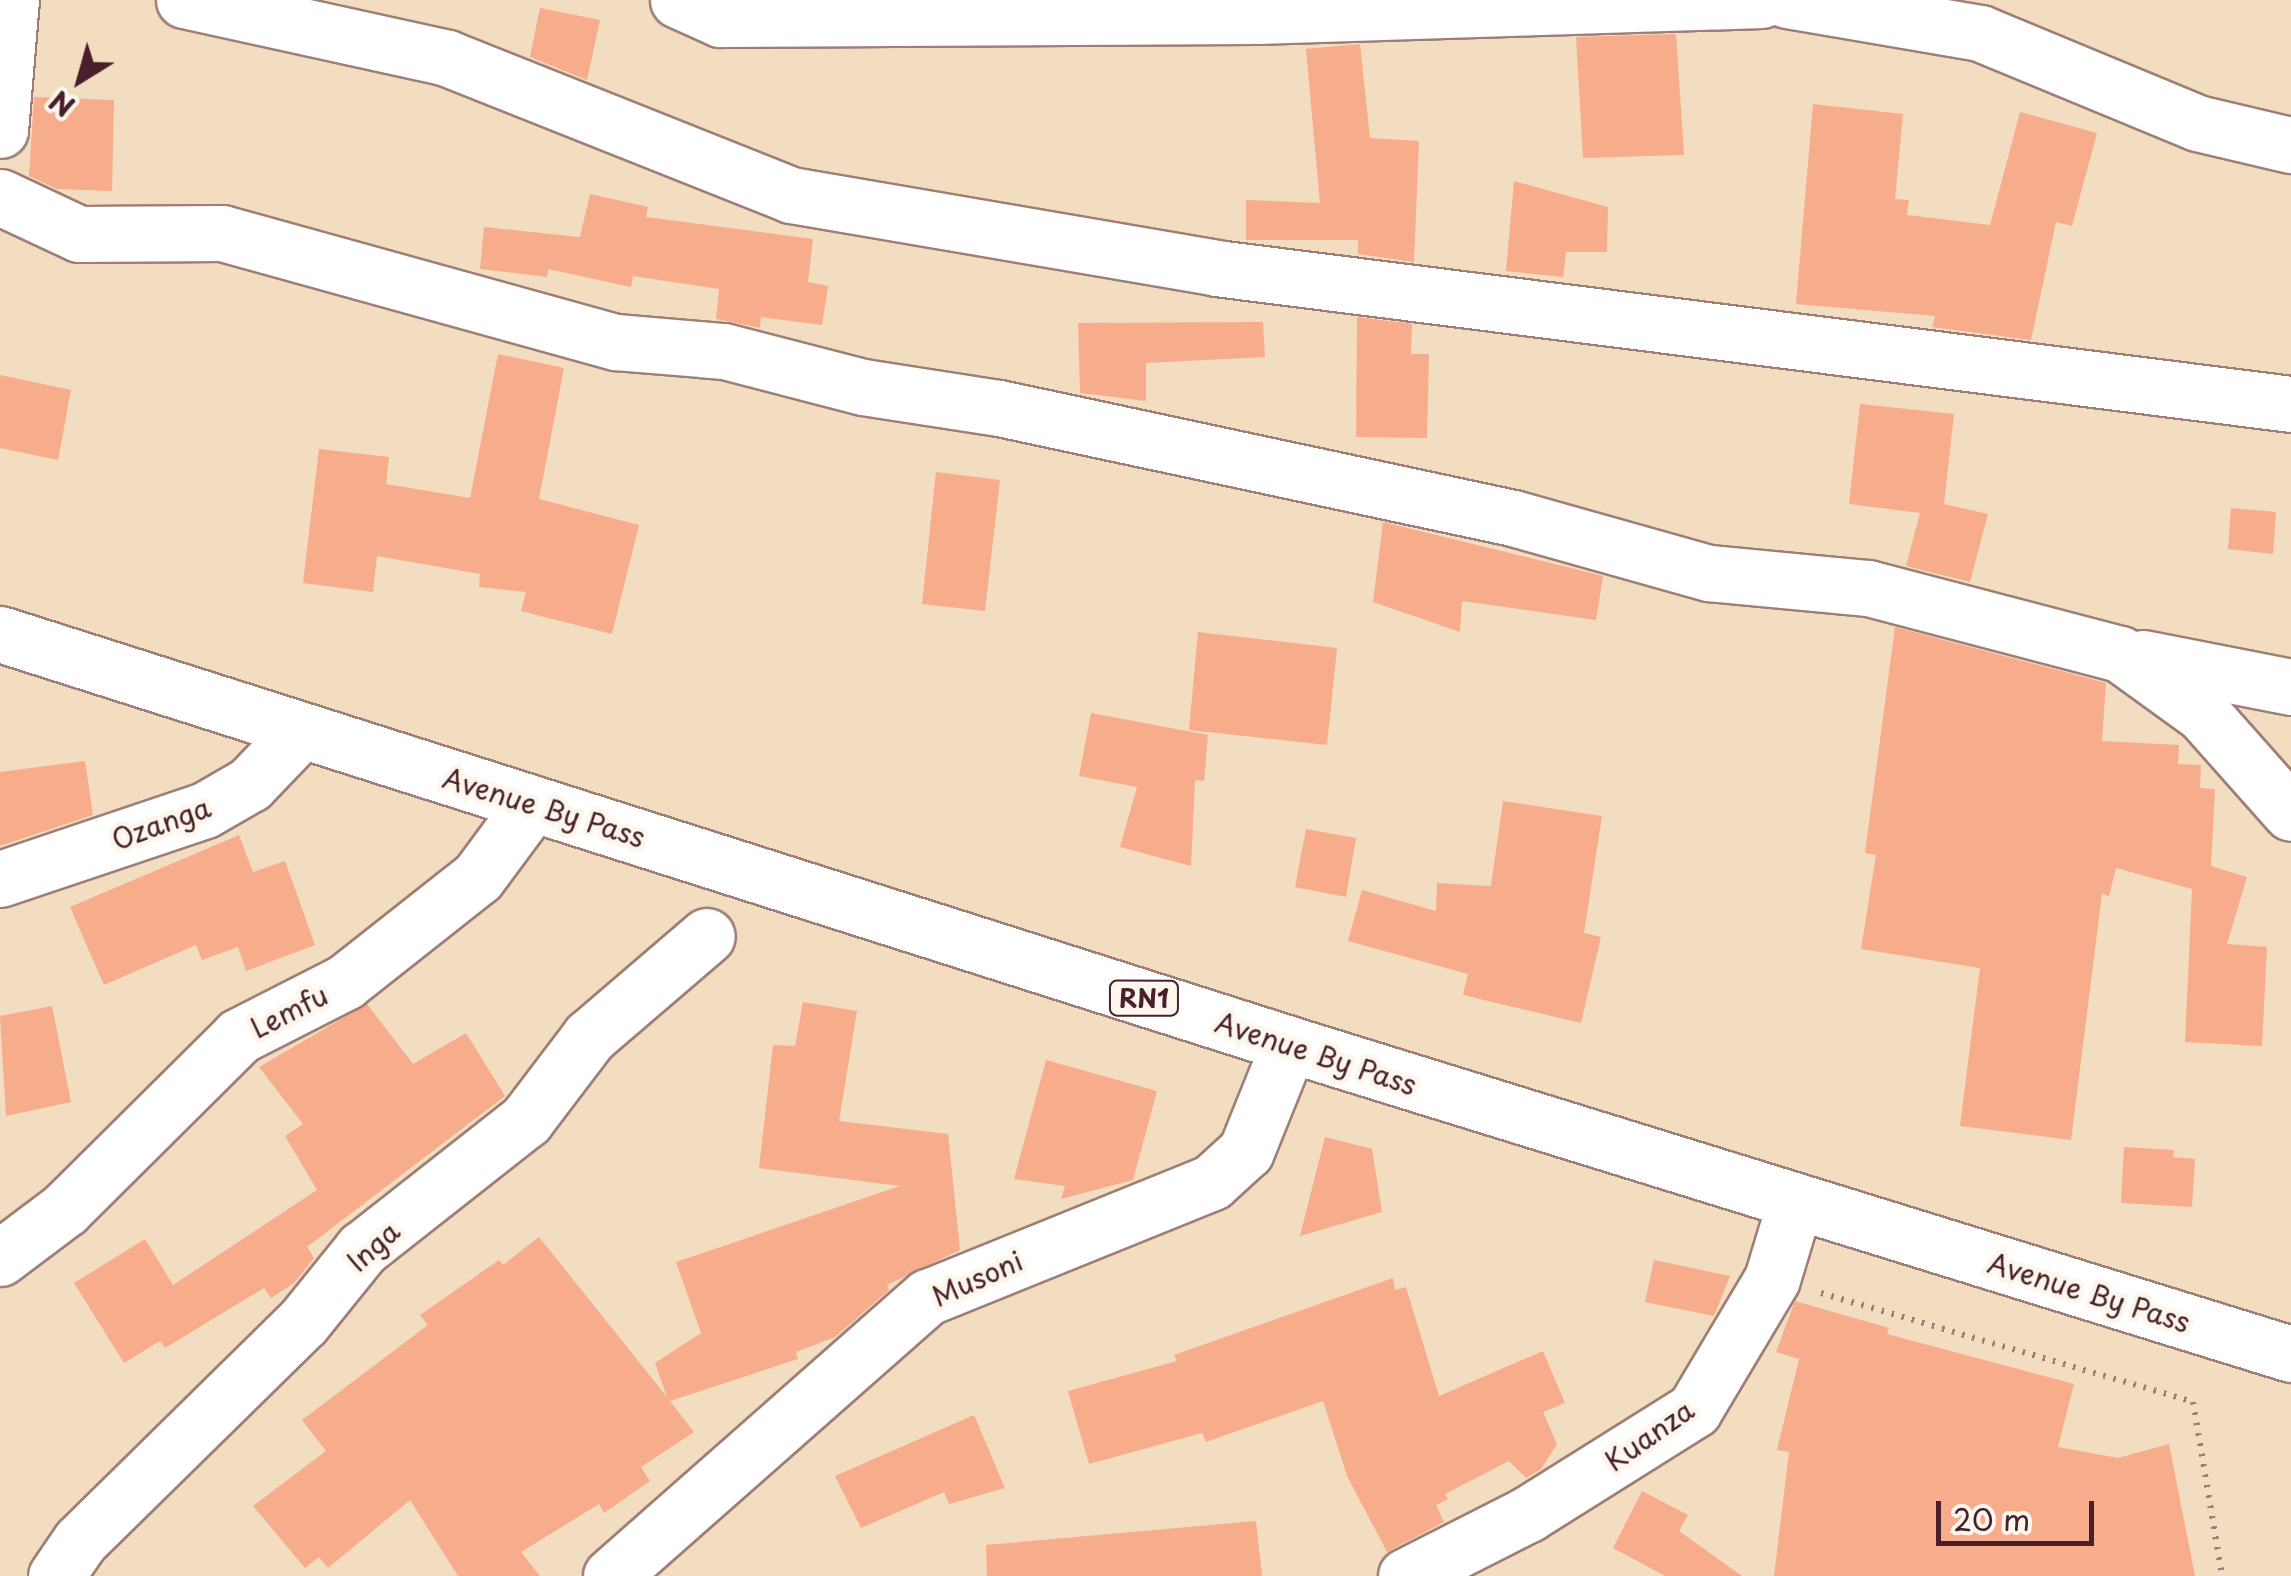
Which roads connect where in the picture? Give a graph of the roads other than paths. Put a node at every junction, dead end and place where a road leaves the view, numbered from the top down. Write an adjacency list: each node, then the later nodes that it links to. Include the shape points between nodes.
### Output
1 (11, 0): 6 (main road)
2 (184, 0): 9 (main road, via 447,58 791,195 1216,268)
3 (678, 0): 4 (main road, via 720,19 1257,16)
4 (1762, 0)
5 (1786, 0): 7 (main road, via 1980,33 2197,123)
6 (0, 130)
7 (2291, 145)
8 (0, 197): 11 (main road, via 79,234 222,233 616,342 724,350 862,387 999,408 1513,518 1648,561 1868,588)
9 (2291, 404)
10 (0, 634): 13 (main road, Avenue By Pass / RN1)
11 (2120, 654): 12 (main road); 15 (main road, via 2204,714)
12 (2291, 687)
13 (300, 732): 14 (main road, Avenue By Pass / RN1); 16 (main road, Ozanga, via 250,784 206,810)
14 (532, 804): 18 (main road, Avenue By Pass / RN1); 20 (main road, Lemfu, via 478,877 345,982 239,1036 64,1209)
15 (2291, 813)
16 (0, 879)
17 (707, 936): 22 (main road, Inga, via 589,1038 526,1120 362,1249 303,1322 80,1542)
18 (1289, 1044): 19 (main road, Avenue By Pass / RN1); 23 (main road, Musoni, via 1246,1152 1212,1182 928,1297)
19 (1795, 1203): 21 (main road, Avenue By Pass / RN1); 24 (main road, Kuanza, via 1772,1279 1694,1410 1528,1514)
20 (0, 1258)
21 (2291, 1354)
22 (56, 1576)
23 (611, 1576)
24 (1406, 1576)

